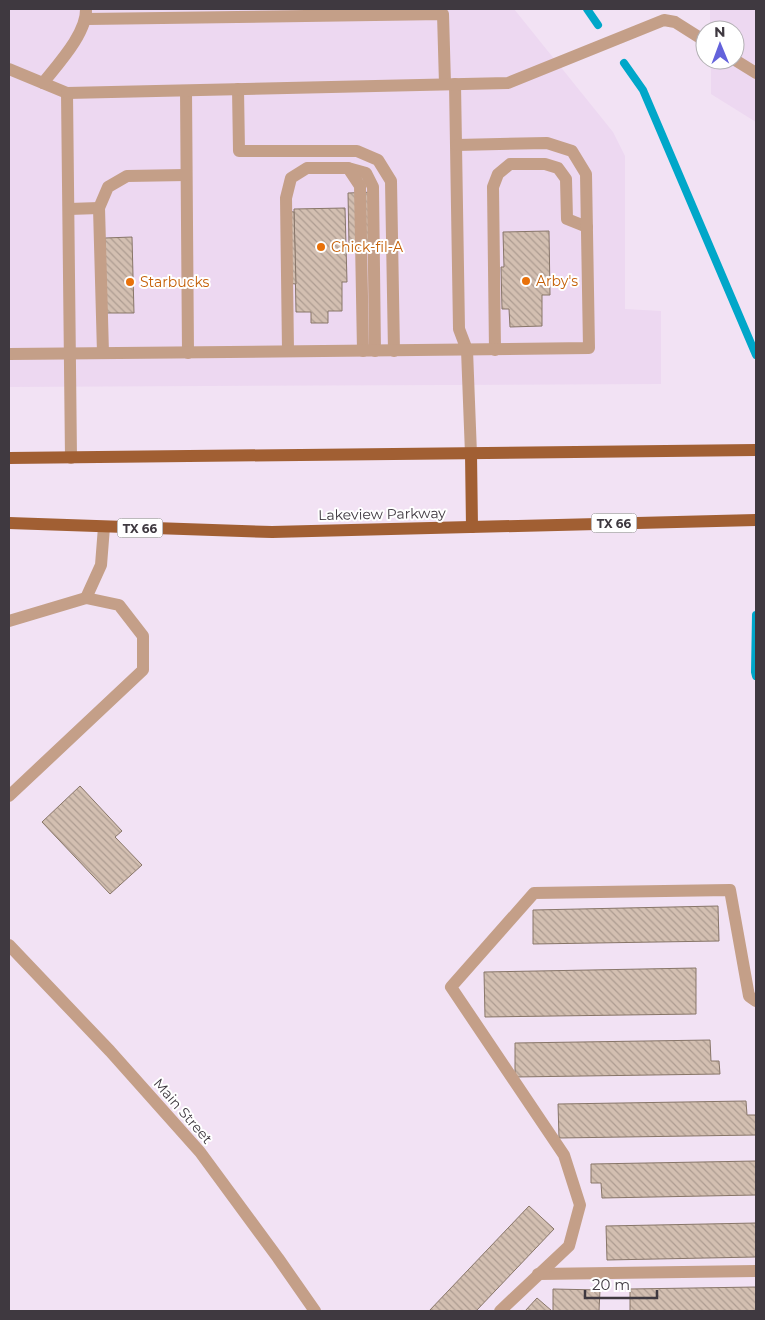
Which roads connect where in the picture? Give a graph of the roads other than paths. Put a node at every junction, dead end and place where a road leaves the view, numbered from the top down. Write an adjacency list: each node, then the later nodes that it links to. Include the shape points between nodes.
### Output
1 (156, 13): 2 (street); 8 (street, via 443,14)
2 (86, 14): 7 (street, via 69,49)
3 (695, 35): 8 (street, via 674,22 664,20 508,83)
4 (745, 66): 6 (street)
5 (9, 69): 7 (street)
6 (756, 73)
7 (43, 83): 11 (street)
8 (450, 84): 9 (street); 12 (street)
9 (238, 89): 10 (street); 21 (street, via 239,151 357,151 378,160 391,182)
10 (186, 91): 11 (street); 13 (street)
11 (67, 93): 15 (street)
12 (457, 145): 16 (street, via 547,143 572,151 586,174); 17 (street, via 460,329)
13 (186, 175): 14 (street, via 128,176 108,187); 24 (street)
14 (99, 208): 15 (street); 23 (street)
15 (69, 209): 22 (street)
16 (587, 227): 18 (street, via 589,348); 18 (street, via 567,219 566,179 558,168 545,164 510,164 498,174 493,187)
17 (467, 350): 18 (street); 21 (street); 27 (street)
18 (495, 350)
19 (288, 351): 20 (street); 20 (street, via 286,198 291,178 307,168 348,168 360,186); 24 (street)
20 (369, 351): 21 (street)
21 (394, 351)
22 (70, 353): 23 (street); 25 (street); 29 (street)
23 (103, 353): 24 (street)
24 (188, 353)
25 (9, 354)
26 (756, 450): 27 (main road)
27 (470, 454): 29 (main road); 33 (main road)
28 (9, 458): 29 (main road)
29 (71, 458)
30 (756, 520): 33 (main road, Lakeview Parkway / TX 66)
31 (9, 523): 32 (main road, Lakeview Parkway / TX 66)
32 (104, 527): 33 (main road, Lakeview Parkway / TX 66, via 272,532); 34 (street, via 101,565)
33 (472, 527)
34 (86, 598): 35 (street); 36 (street, via 119,604 143,636 143,670)
35 (9, 621)
36 (9, 796)
37 (9, 946): 41 (street, Main Street, via 110,1051 200,1152)
38 (756, 1001): 40 (street, via 748,996 730,890 534,893 451,987 564,1155 580,1205 569,1246)
39 (756, 1271): 40 (street)
40 (538, 1274): 42 (street)
41 (316, 1311)
42 (500, 1311)

